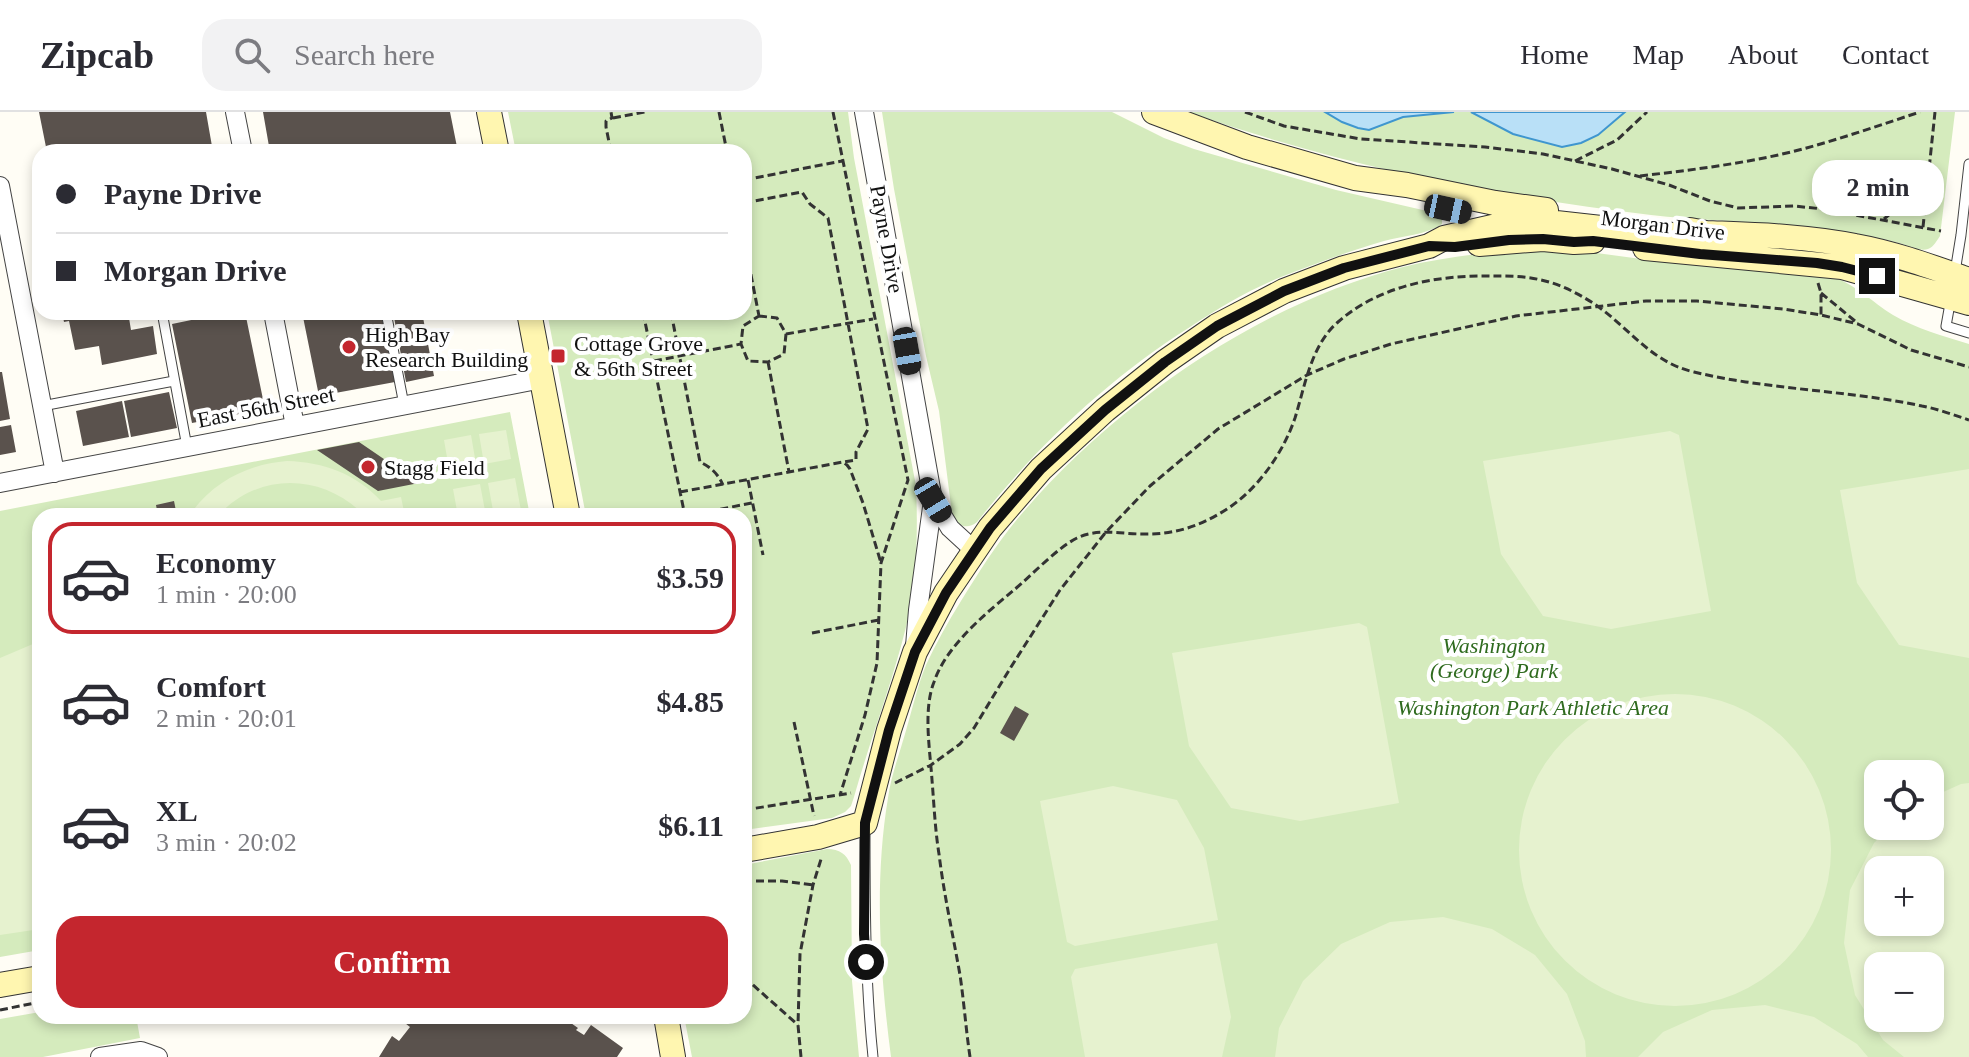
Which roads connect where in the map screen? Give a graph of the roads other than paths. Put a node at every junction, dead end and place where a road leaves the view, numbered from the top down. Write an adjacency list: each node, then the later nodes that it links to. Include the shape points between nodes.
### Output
1 (235, 112): 5 (street)
2 (489, 112): 6 (street)
3 (864, 112): 28 (street, Payne Drive)
4 (1154, 112): 8 (street, Morgan Drive, via 1247,147)
5 (241, 144)
6 (495, 144)
7 (1969, 164): 14 (lane)
8 (1355, 178): 10 (street, Morgan Drive, via 1396,197); 11 (street, Morgan Drive)
9 (0, 186): 23 (street)
10 (1510, 223): 11 (street); 12 (street, Morgan Drive); 13 (street)
11 (1706, 233): 14 (street, Morgan Drive, via 1857,246)
12 (1593, 241): 13 (street); 14 (street, Morgan Drive, via 1842,267)
13 (1429, 246): 30 (street, Payne Drive, via 1344,268 1284,291 1217,326 1105,410 1041,469)
14 (1961, 289): 19 (lane, via 1946,326)
15 (163, 320): 21 (lane)
16 (275, 320): 24 (street)
17 (388, 320): 22 (lane)
18 (531, 320): 20 (street)
19 (1969, 333)
20 (542, 379): 22 (street, East 56th Street); 29 (street)
21 (174, 381): 23 (lane); 25 (lane)
22 (404, 405): 24 (street, East 56th Street)
23 (42, 406): 26 (street)
24 (295, 426): 25 (street, East 56th Street)
25 (187, 447): 26 (street, East 56th Street)
26 (55, 473): 27 (street, East 56th Street)
27 (0, 483)
28 (933, 500): 30 (street, via 950,528); 31 (street, Payne Drive)
29 (566, 508)
30 (975, 551): 31 (street, Payne Drive)
31 (915, 652): 32 (street, Payne Drive)
32 (865, 823): 33 (street); 41 (lane, Payne Drive, via 864,934)
33 (752, 849)
34 (32, 979): 35 (street)
35 (6, 984): 36 (lane)
36 (32, 986)
37 (667, 1024): 40 (street)
38 (100, 1057): 39 (street, via 141,1051)
39 (158, 1057)
40 (673, 1057)
41 (873, 1057)

